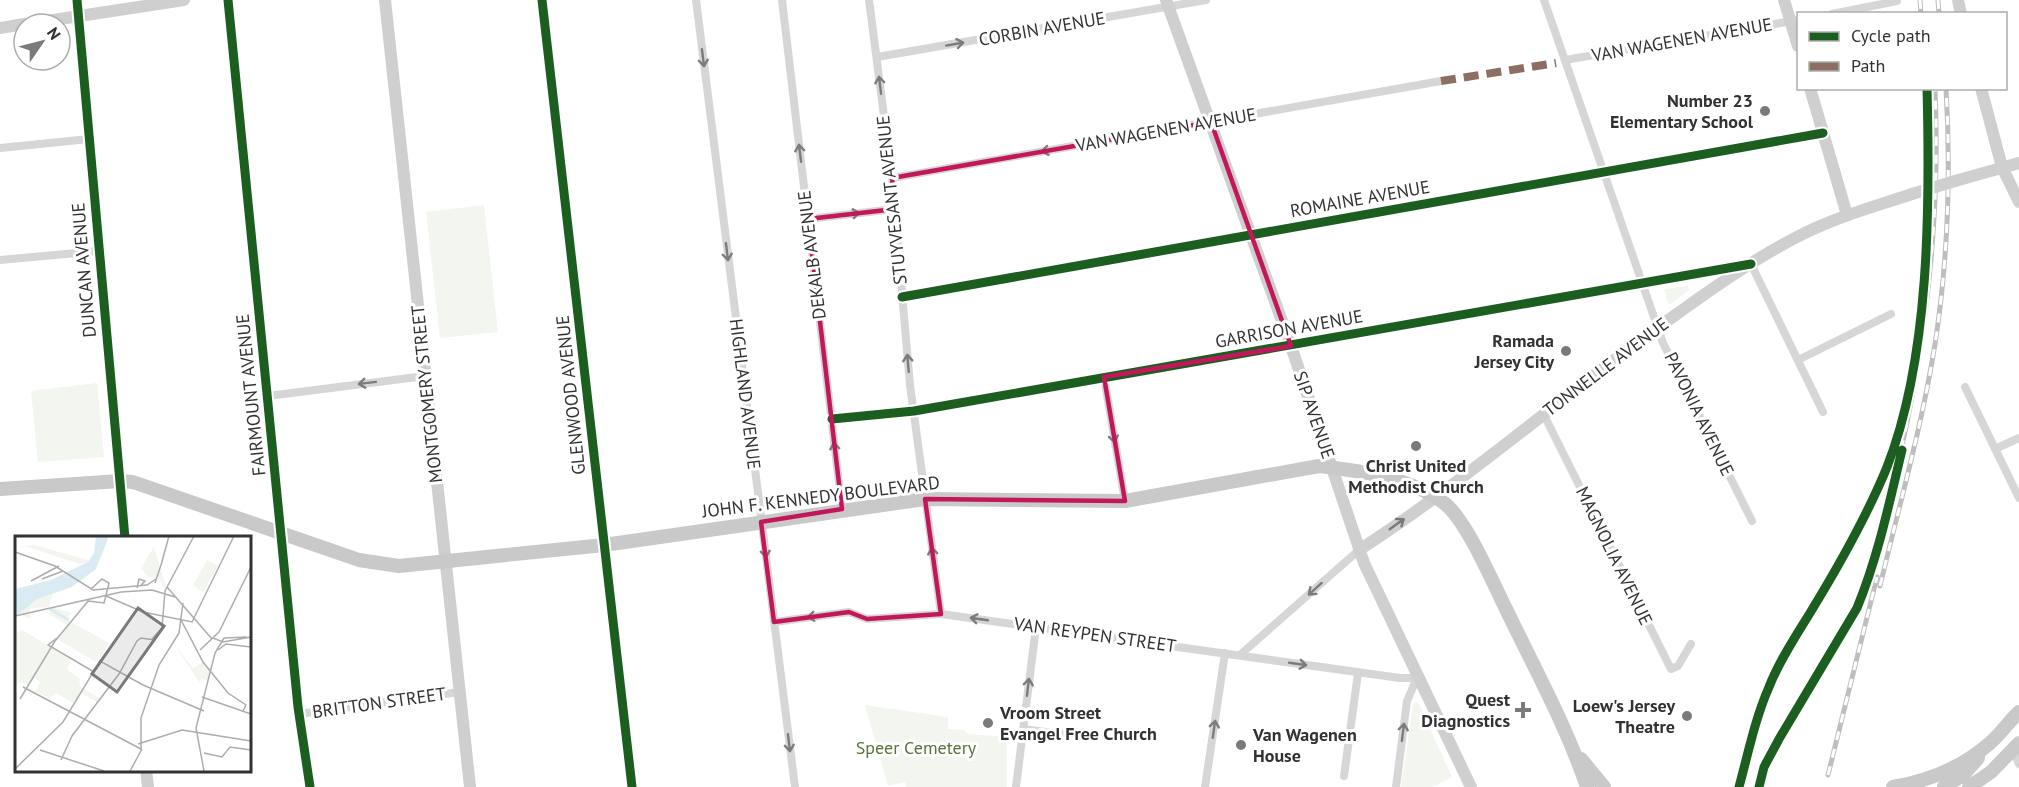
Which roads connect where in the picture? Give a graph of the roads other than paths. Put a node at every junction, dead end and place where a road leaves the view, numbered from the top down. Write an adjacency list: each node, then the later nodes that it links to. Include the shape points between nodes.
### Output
1 (77, 0): 15 (street, DUNCAN AVENUE)
2 (184, 0): 15 (street)
3 (228, 0): 49 (street, FAIRMOUNT AVENUE)
4 (385, 0): 46 (street, MONTGOMERY STREET)
5 (542, 0): 68 (street, GLENWOOD AVENUE)
6 (696, 0): 65 (street, HIGHLAND AVENUE, one-way to 65)
7 (782, 0): 35 (street, DEKALB AVENUE, one-way to 7)
8 (869, 0): 19 (street, STUYVESANT AVENUE)
9 (1206, 0): 13 (street, CORBIN AVENUE)
10 (1544, 0): 20 (street, PAVONIA AVENUE)
11 (1784, 0): 17 (street)
12 (1897, 1): 14 (street)
13 (1167, 3): 19 (street, CORBIN AVENUE, one-way to 13); 24 (street, SIP AVENUE)
14 (1842, 12)
15 (78, 16): 16 (street); 26 (street, DUNCAN AVENUE)
16 (72, 17)
17 (1795, 20): 18 (street); 20 (street, VAN WAGENEN AVENUE)
18 (1797, 37)
19 (877, 57): 31 (street, STUYVESANT AVENUE, one-way to 19)
20 (1565, 60): 30 (street, PAVONIA AVENUE)
21 (1441, 81): 24 (street, VAN WAGENEN AVENUE)
22 (1811, 90): 25 (street)
23 (1982, 90): 29 (street)
24 (1211, 122): 31 (street, VAN WAGENEN AVENUE, one-way to 31); 36 (street, SIP AVENUE)
25 (1823, 134): 30 (street, ROMAINE AVENUE); 34 (street)
26 (88, 139): 27 (street); 37 (street, DUNCAN AVENUE)
27 (0, 148)
28 (2019, 163): 29 (street, TONNELLE AVENUE)
29 (2002, 167): 32 (street); 34 (street, TONNELLE AVENUE, bridge)
30 (1606, 172): 36 (street, ROMAINE AVENUE); 40 (street, PAVONIA AVENUE)
31 (892, 178): 33 (street, STUYVESANT AVENUE)
32 (2019, 202)
33 (895, 209): 35 (street, one-way to 33); 41 (street, STUYVESANT AVENUE)
34 (1847, 215): 39 (street, TONNELLE AVENUE, via 1797,237)
35 (808, 219): 53 (street, DEKALB AVENUE)
36 (1250, 235): 41 (street, ROMAINE AVENUE); 44 (street, SIP AVENUE)
37 (98, 251): 38 (street); 57 (street, DUNCAN AVENUE)
38 (0, 260)
39 (1751, 264): 40 (street, GARRISON AVENUE); 43 (street, TONNELLE AVENUE); 45 (street)
40 (1643, 284): 43 (street, PAVONIA AVENUE); 44 (street, GARRISON AVENUE)
41 (902, 297): 50 (street, STUYVESANT AVENUE, one-way to 41)
42 (1891, 314): 45 (street)
43 (1659, 326): 52 (street, TONNELLE AVENUE); 64 (street, PAVONIA AVENUE, via 1663,343)
44 (1291, 346): 47 (street, GARRISON AVENUE); 56 (street, SIP AVENUE)
45 (1798, 360): 51 (street)
46 (425, 376): 49 (street, one-way to 49); 70 (street, MONTGOMERY STREET)
47 (1104, 377): 50 (street, GARRISON AVENUE); 62 (street, one-way to 62)
48 (1965, 387): 55 (street)
49 (268, 396): 66 (street, FAIRMOUNT AVENUE)
50 (914, 411): 53 (street, GARRISON AVENUE); 61 (street, STUYVESANT AVENUE)
51 (1823, 412)
52 (1543, 413): 59 (street, TONNELLE AVENUE); 74 (street, MAGNOLIA AVENUE, via 1670,668 1678,666)
53 (832, 419): 63 (street, DEKALB AVENUE, one-way to 53)
54 (2019, 438): 55 (street)
55 (1995, 449): 60 (street)
56 (1332, 468): 59 (main road, JOHN F. KENNEDY BOULEVARD, via 1405,483); 62 (main road, JOHN F. KENNEDY BOULEVARD, via 1319,466); 69 (street, SIP AVENUE)
57 (120, 481): 58 (main road, JOHN F. KENNEDY BOULEVARD); 66 (main road, JOHN F. KENNEDY BOULEVARD); 67 (street, DUNCAN AVENUE)
58 (0, 489)
59 (1435, 497): 69 (street, TONNELLE AVENUE, one-way to 59); 86 (main road, JOHN F. KENNEDY BOULEVARD, via 1447,504 1476,548)
60 (2019, 498)
61 (925, 499): 62 (main road, JOHN F. KENNEDY BOULEVARD); 63 (main road, JOHN F. KENNEDY BOULEVARD); 71 (street, STUYVESANT AVENUE, one-way to 61)
62 (1125, 501)
63 (842, 509): 65 (main road, JOHN F. KENNEDY BOULEVARD)
64 (1752, 521)
65 (761, 522): 68 (main road, JOHN F. KENNEDY BOULEVARD); 72 (street, HIGHLAND AVENUE, one-way to 72)
66 (281, 532): 70 (main road, JOHN F. KENNEDY BOULEVARD, via 359,560 383,564); 81 (street, FAIRMOUNT AVENUE)
67 (125, 536)
68 (604, 545): 70 (main road, JOHN F. KENNEDY BOULEVARD); 93 (street, GLENWOOD AVENUE)
69 (1359, 550): 76 (street, TONNELLE AVENUE, one-way to 76); 78 (street, SIP AVENUE)
70 (444, 561): 79 (street, MONTGOMERY STREET)
71 (941, 614): 72 (street, VAN REYPEN STREET, one-way to 72, via 867,619 849,612); 73 (street, VAN REYPEN STREET, one-way to 71)
72 (774, 622): 94 (street, HIGHLAND AVENUE, one-way to 94)
73 (1036, 627): 75 (street, VAN REYPEN STREET); 82 (street, one-way to 73)
74 (1690, 644)
75 (1225, 653): 76 (street, VAN REYPEN STREET); 96 (street, one-way to 75)
76 (1240, 655): 77 (street, VAN REYPEN STREET, one-way to 77)
77 (1358, 673): 78 (street, VAN REYPEN STREET); 89 (street)
78 (1417, 678): 97 (street, one-way to 78, via 1407,701); 98 (street, SIP AVENUE)
79 (459, 692): 81 (street, BRITTON STREET); 92 (street, MONTGOMERY STREET)
80 (2019, 712): 84 (main road)
81 (299, 714): 91 (street, FAIRMOUNT AVENUE)
82 (1023, 729): 83 (street); 95 (street)
83 (1068, 735)
84 (1991, 743): 101 (main road, via 1945,772); 102 (main road, via 1963,775)
85 (2016, 747): 87 (street); 103 (main road)
86 (1574, 750): 99 (main road, JOHN F. KENNEDY BOULEVARD); 100 (main road, JOHN F. KENNEDY BOULEVARD)
87 (2019, 764)
88 (146, 772): 90 (street)
89 (1344, 776)
90 (148, 787)
91 (310, 787)
92 (470, 787)
93 (632, 787)
94 (795, 787)
95 (1016, 787)
96 (1205, 787)
97 (1396, 787)
98 (1471, 787)
99 (1587, 787)
100 (1604, 787)
101 (1893, 787)
102 (1944, 787)
103 (1969, 787)

